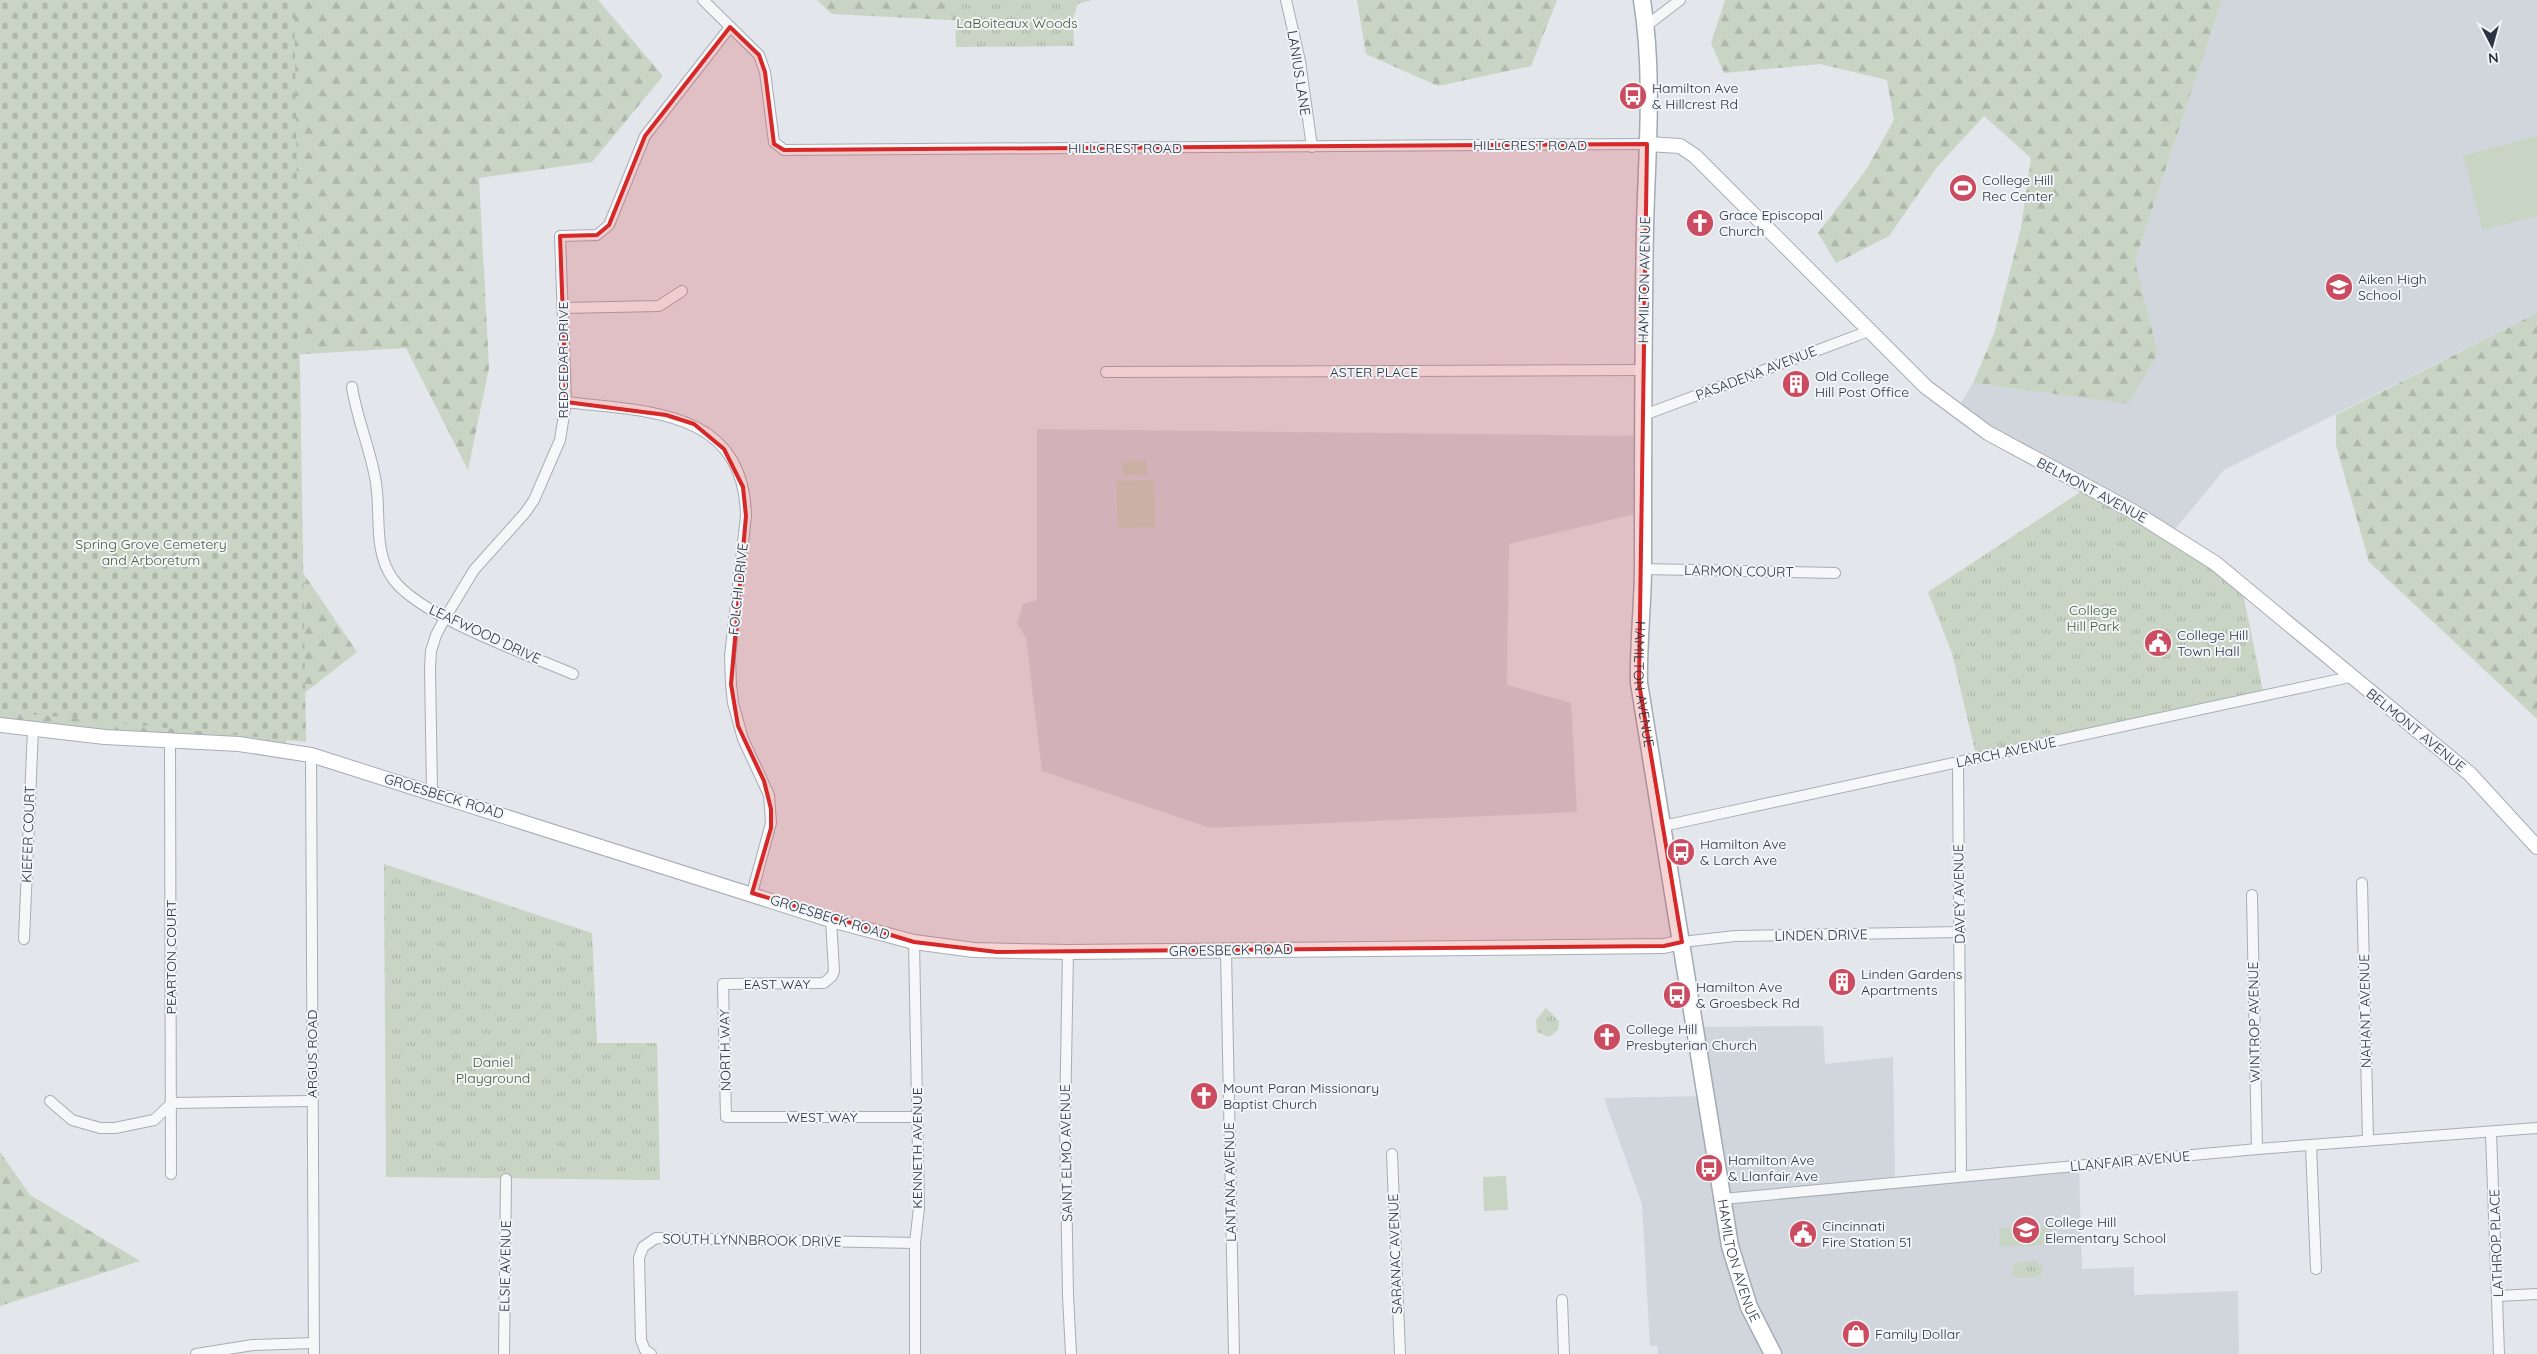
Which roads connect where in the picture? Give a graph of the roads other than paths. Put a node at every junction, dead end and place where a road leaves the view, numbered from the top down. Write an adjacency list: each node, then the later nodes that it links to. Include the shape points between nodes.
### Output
1 (702, 0): 6 (street, HILLCREST ROAD)
2 (1286, 0): 8 (street, LANIUS LANE, via 1300,61)
3 (1642, 0): 5 (main road, HAMILTON AVENUE)
4 (1680, 0): 5 (street)
5 (1646, 26): 7 (main road, HAMILTON AVENUE)
6 (730, 27): 8 (street, HILLCREST ROAD, via 759,55 765,72 774,142 784,150); 10 (street, REDCEDAR DRIVE, via 645,136 609,225 597,235 560,236)
7 (1647, 144): 8 (street, HILLCREST ROAD); 11 (street, BELMONT AVENUE, via 1680,146 1694,156); 12 (main road, HAMILTON AVENUE)
8 (1312, 147)
9 (682, 291): 10 (street, via 659,306)
10 (563, 308): 15 (street, REDCEDAR DRIVE)
11 (1869, 331): 16 (street, PASADENA AVENUE); 21 (street, BELMONT AVENUE, via 1956,412 2017,450 2141,516 2215,563)
12 (1643, 370): 13 (street, ASTER PLACE); 16 (main road, HAMILTON AVENUE)
13 (1106, 372)
14 (352, 387): 19 (street, LEAFWOOD DRIVE, via 376,483 384,562 402,590)
15 (566, 402): 19 (street, REDCEDAR DRIVE, via 560,440 534,500 474,570); 31 (street, FOLCHI DRIVE, via 680,418 717,442 732,460 738,474 746,502 746,516 730,656 731,684 738,726 764,781 771,809 771,828)
16 (1644, 415): 17 (main road, HAMILTON AVENUE)
17 (1643, 569): 18 (street, LARMON COURT); 28 (main road, HAMILTON AVENUE, via 1639,683)
18 (1835, 572)
19 (445, 618): 20 (street, LEAFWOOD DRIVE); 27 (street, REDCEDAR DRIVE, via 431,651)
20 (573, 674)
21 (2350, 677): 26 (street, LARCH AVENUE); 29 (street, BELMONT AVENUE, via 2470,774)
22 (0, 725): 23 (street, GROESBECK ROAD)
23 (33, 729): 24 (street, GROESBECK ROAD); 35 (street, KIEFER COURT)
24 (170, 741): 25 (street, GROESBECK ROAD, via 239,744); 43 (street, PEARTON COURT)
25 (311, 754): 27 (street, GROESBECK ROAD); 42 (street, ARGUS ROAD)
26 (1958, 763): 28 (street, LARCH AVENUE); 34 (street, DAVEY AVENUE)
27 (432, 792): 31 (street, GROESBECK ROAD)
28 (1663, 826): 37 (main road, HAMILTON AVENUE)
29 (2537, 847)
30 (2362, 883): 48 (street, NAHANT AVENUE)
31 (752, 893): 33 (street, GROESBECK ROAD)
32 (2252, 895): 50 (street, WINTROP AVENUE)
33 (831, 920): 36 (street, GROESBECK ROAD); 40 (street, EAST WAY, via 834,965 828,980 818,984)
34 (1960, 932): 37 (street, LINDEN DRIVE, via 1735,936); 53 (street, DAVEY AVENUE)
35 (24, 939)
36 (914, 942): 39 (street, GROESBECK ROAD, via 997,952); 44 (street, KENNETH AVENUE)
37 (1682, 942): 38 (street, GROESBECK ROAD, via 1664,946); 55 (main road, HAMILTON AVENUE)
38 (1226, 951): 39 (street, GROESBECK ROAD); 68 (street, LANTANA AVENUE)
39 (1068, 952): 67 (street, SAINT ELMO AVENUE, via 1065,1101)
40 (723, 984): 45 (street, NORTH WAY)
41 (50, 1101): 43 (street, via 72,1120 100,1128 154,1120)
42 (312, 1101): 43 (street); 61 (street, ARGUS ROAD)
43 (172, 1103): 52 (street, PEARTON COURT)
44 (917, 1116): 45 (street, WEST WAY); 56 (street, KENNETH AVENUE, via 919,1208)
45 (726, 1117)
46 (2537, 1128): 47 (street, LLANFAIR AVENUE)
47 (2491, 1132): 48 (street, LLANFAIR AVENUE); 59 (street, LATHROP PLACE)
48 (2368, 1139): 49 (street, LLANFAIR AVENUE)
49 (2312, 1146): 50 (street, LLANFAIR AVENUE); 57 (street)
50 (2257, 1149): 53 (street, LLANFAIR AVENUE)
51 (1392, 1154): 69 (street, SARANAC AVENUE)
52 (171, 1174)
53 (1961, 1176): 55 (street, LLANFAIR AVENUE)
54 (506, 1179): 64 (street, ELSIE AVENUE)
55 (1723, 1198): 71 (main road, HAMILTON AVENUE, via 1735,1267 1749,1307)
56 (915, 1243): 65 (street, SOUTH LYNNBROOK DRIVE, via 656,1238 640,1254 641,1340); 66 (street, KENNETH AVENUE)
57 (2316, 1269)
58 (2537, 1294): 59 (street)
59 (2498, 1296): 72 (street, LATHROP PLACE)
60 (1562, 1300): 70 (street)
61 (313, 1343): 62 (street, via 253,1345); 63 (street, ARGUS ROAD)
62 (196, 1354)
63 (314, 1354)
64 (504, 1354)
65 (651, 1354)
66 (914, 1354)
67 (1071, 1354)
68 (1234, 1354)
69 (1400, 1354)
70 (1564, 1354)
71 (1773, 1354)
72 (2499, 1354)

